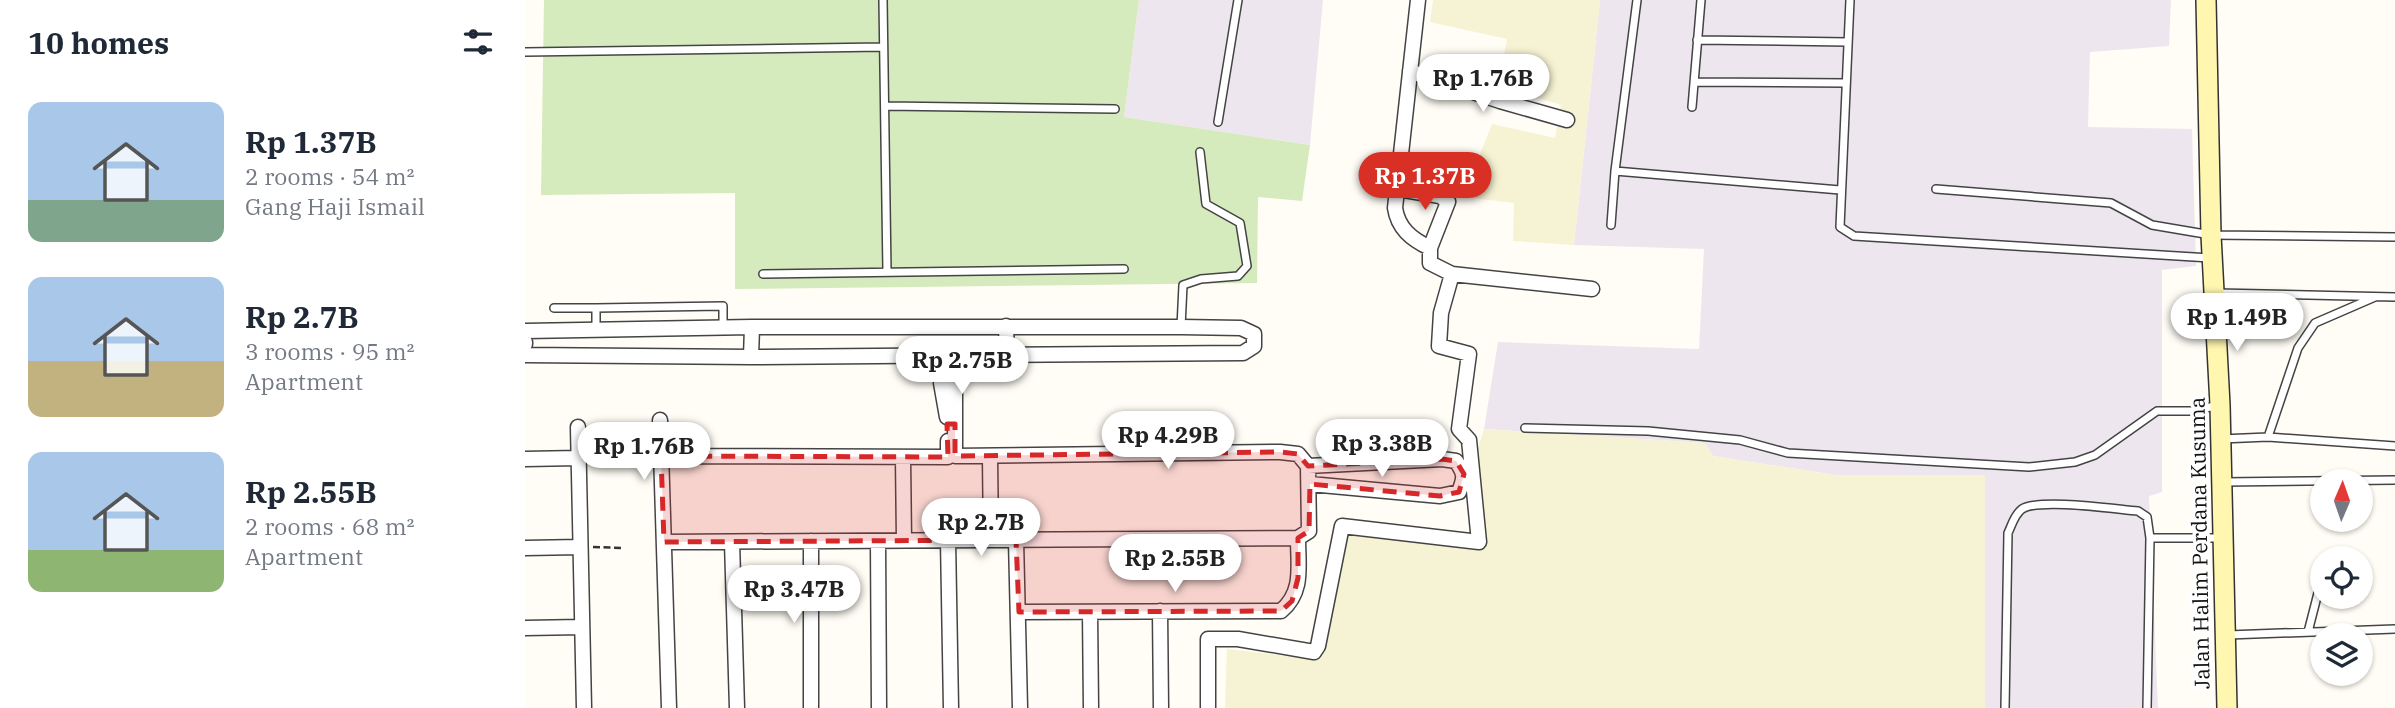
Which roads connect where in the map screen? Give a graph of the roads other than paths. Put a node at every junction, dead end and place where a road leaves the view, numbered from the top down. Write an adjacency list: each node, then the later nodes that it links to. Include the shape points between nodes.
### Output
1 (883, 0): 10 (lane)
2 (1238, 0): 19 (lane)
3 (1418, 0): 12 (street)
4 (1637, 0): 21 (lane)
5 (1701, 0): 8 (lane)
6 (1850, 0): 9 (lane)
7 (2206, 0): 26 (main road, Jalan Halim Perdana Kusuma)
8 (1697, 40): 9 (lane); 13 (lane)
9 (1848, 42): 14 (lane)
10 (883, 47): 11 (lane); 15 (lane)
11 (525, 52)
12 (1410, 71): 18 (street); 22 (street)
13 (1694, 82): 14 (lane); 16 (lane)
14 (1845, 83): 24 (lane)
15 (885, 106): 17 (lane); 31 (lane)
16 (1692, 107)
17 (1115, 109)
18 (1567, 120)
19 (1218, 122)
20 (1199, 152): 42 (lane, via 1206,204 1240,223 1247,266 1238,276 1182,285)
21 (1615, 171): 24 (lane); 25 (lane)
22 (1398, 189): 28 (street, via 1397,223); 28 (street, via 1440,196 1448,202)
23 (1936, 189): 26 (lane, via 2111,203 2153,225)
24 (1840, 190): 29 (lane, via 1840,227 1854,236)
25 (1611, 225)
26 (2211, 235): 27 (lane); 29 (main road, Jalan Halim Perdana Kusuma)
27 (2395, 237)
28 (1430, 248): 33 (street, via 1430,263)
29 (2213, 258): 35 (main road, Jalan Halim Perdana Kusuma)
30 (1124, 269): 31 (lane)
31 (887, 272): 32 (lane)
32 (763, 274)
33 (1452, 274): 34 (street); 98 (street, via 1441,313 1439,346 1469,354 1459,429 1469,440 1479,542 1342,526 1314,652 1238,639 1208,639)
34 (1592, 289)
35 (2214, 293): 36 (lane); 50 (main road, Jalan Halim Perdana Kusuma)
36 (2375, 297): 37 (lane); 55 (lane, via 2315,323 2298,348)
37 (2395, 297)
38 (554, 308): 39 (lane)
39 (596, 308): 43 (lane, via 723,306); 44 (lane)
40 (1006, 326): 41 (street); 42 (street); 48 (street)
41 (752, 327): 43 (street); 49 (street)
42 (1181, 327): 48 (street, via 1241,328 1254,334 1254,346 1243,352)
43 (723, 328): 44 (street)
44 (596, 330): 45 (street)
45 (525, 331)
46 (525, 355): 49 (street)
47 (948, 355): 48 (street); 49 (street); 52 (street)
48 (1007, 355)
49 (751, 357)
50 (2220, 405): 54 (lane, via 2157,411 2095,455 2029,467 1788,453 1740,440 1648,431); 56 (main road, Jalan Halim Perdana Kusuma)
51 (660, 420): 58 (street)
52 (951, 424): 59 (street, via 955,456); 61 (street, via 948,457)
53 (577, 427): 60 (street)
54 (1525, 428)
55 (2268, 437): 56 (lane); 57 (lane)
56 (2220, 439): 65 (main road, Jalan Halim Perdana Kusuma)
57 (2395, 446)
58 (661, 456): 61 (street); 76 (street)
59 (990, 457): 63 (street, via 1280,452 1298,454); 71 (street)
60 (578, 458): 62 (street); 78 (street)
61 (903, 458): 75 (street)
62 (525, 459)
63 (1308, 466): 66 (street); 66 (street, via 1442,459 1456,461 1465,479 1459,492 1440,496)
64 (2395, 480): 65 (lane)
65 (2220, 482): 69 (main road, Jalan Halim Perdana Kusuma)
66 (1310, 484): 67 (street, via 1309,531)
67 (1298, 538): 72 (street); 81 (street, via 1299,578 1292,601 1281,611)
68 (2150, 538): 69 (lane); 99 (lane, via 2147,517 2138,511 2039,504 2015,516 2008,533); 100 (lane)
69 (2222, 538): 88 (main road, Jalan Halim Perdana Kusuma)
70 (948, 540): 71 (street); 75 (street); 94 (street)
71 (991, 540): 72 (street)
72 (1016, 540): 82 (street)
73 (811, 541): 74 (street); 77 (street); 92 (street)
74 (878, 541): 75 (street); 93 (street)
75 (904, 541)
76 (664, 542): 77 (street); 90 (street)
77 (732, 542): 91 (street)
78 (580, 547): 79 (street); 84 (street)
79 (525, 548)
80 (2314, 609): 87 (lane)
81 (1160, 611): 83 (street); 97 (street)
82 (1019, 612): 83 (street); 95 (street)
83 (1090, 612): 96 (street)
84 (581, 627): 85 (street); 89 (street)
85 (525, 628)
86 (2395, 629): 87 (lane)
87 (2308, 632): 88 (lane)
88 (2225, 635): 101 (main road, Jalan Halim Perdana Kusuma)
89 (585, 708)
90 (669, 708)
91 (737, 708)
92 (811, 708)
93 (879, 708)
94 (951, 708)
95 (1020, 708)
96 (1091, 708)
97 (1161, 708)
98 (1208, 708)
99 (2005, 708)
100 (2147, 708)
101 (2227, 708)

